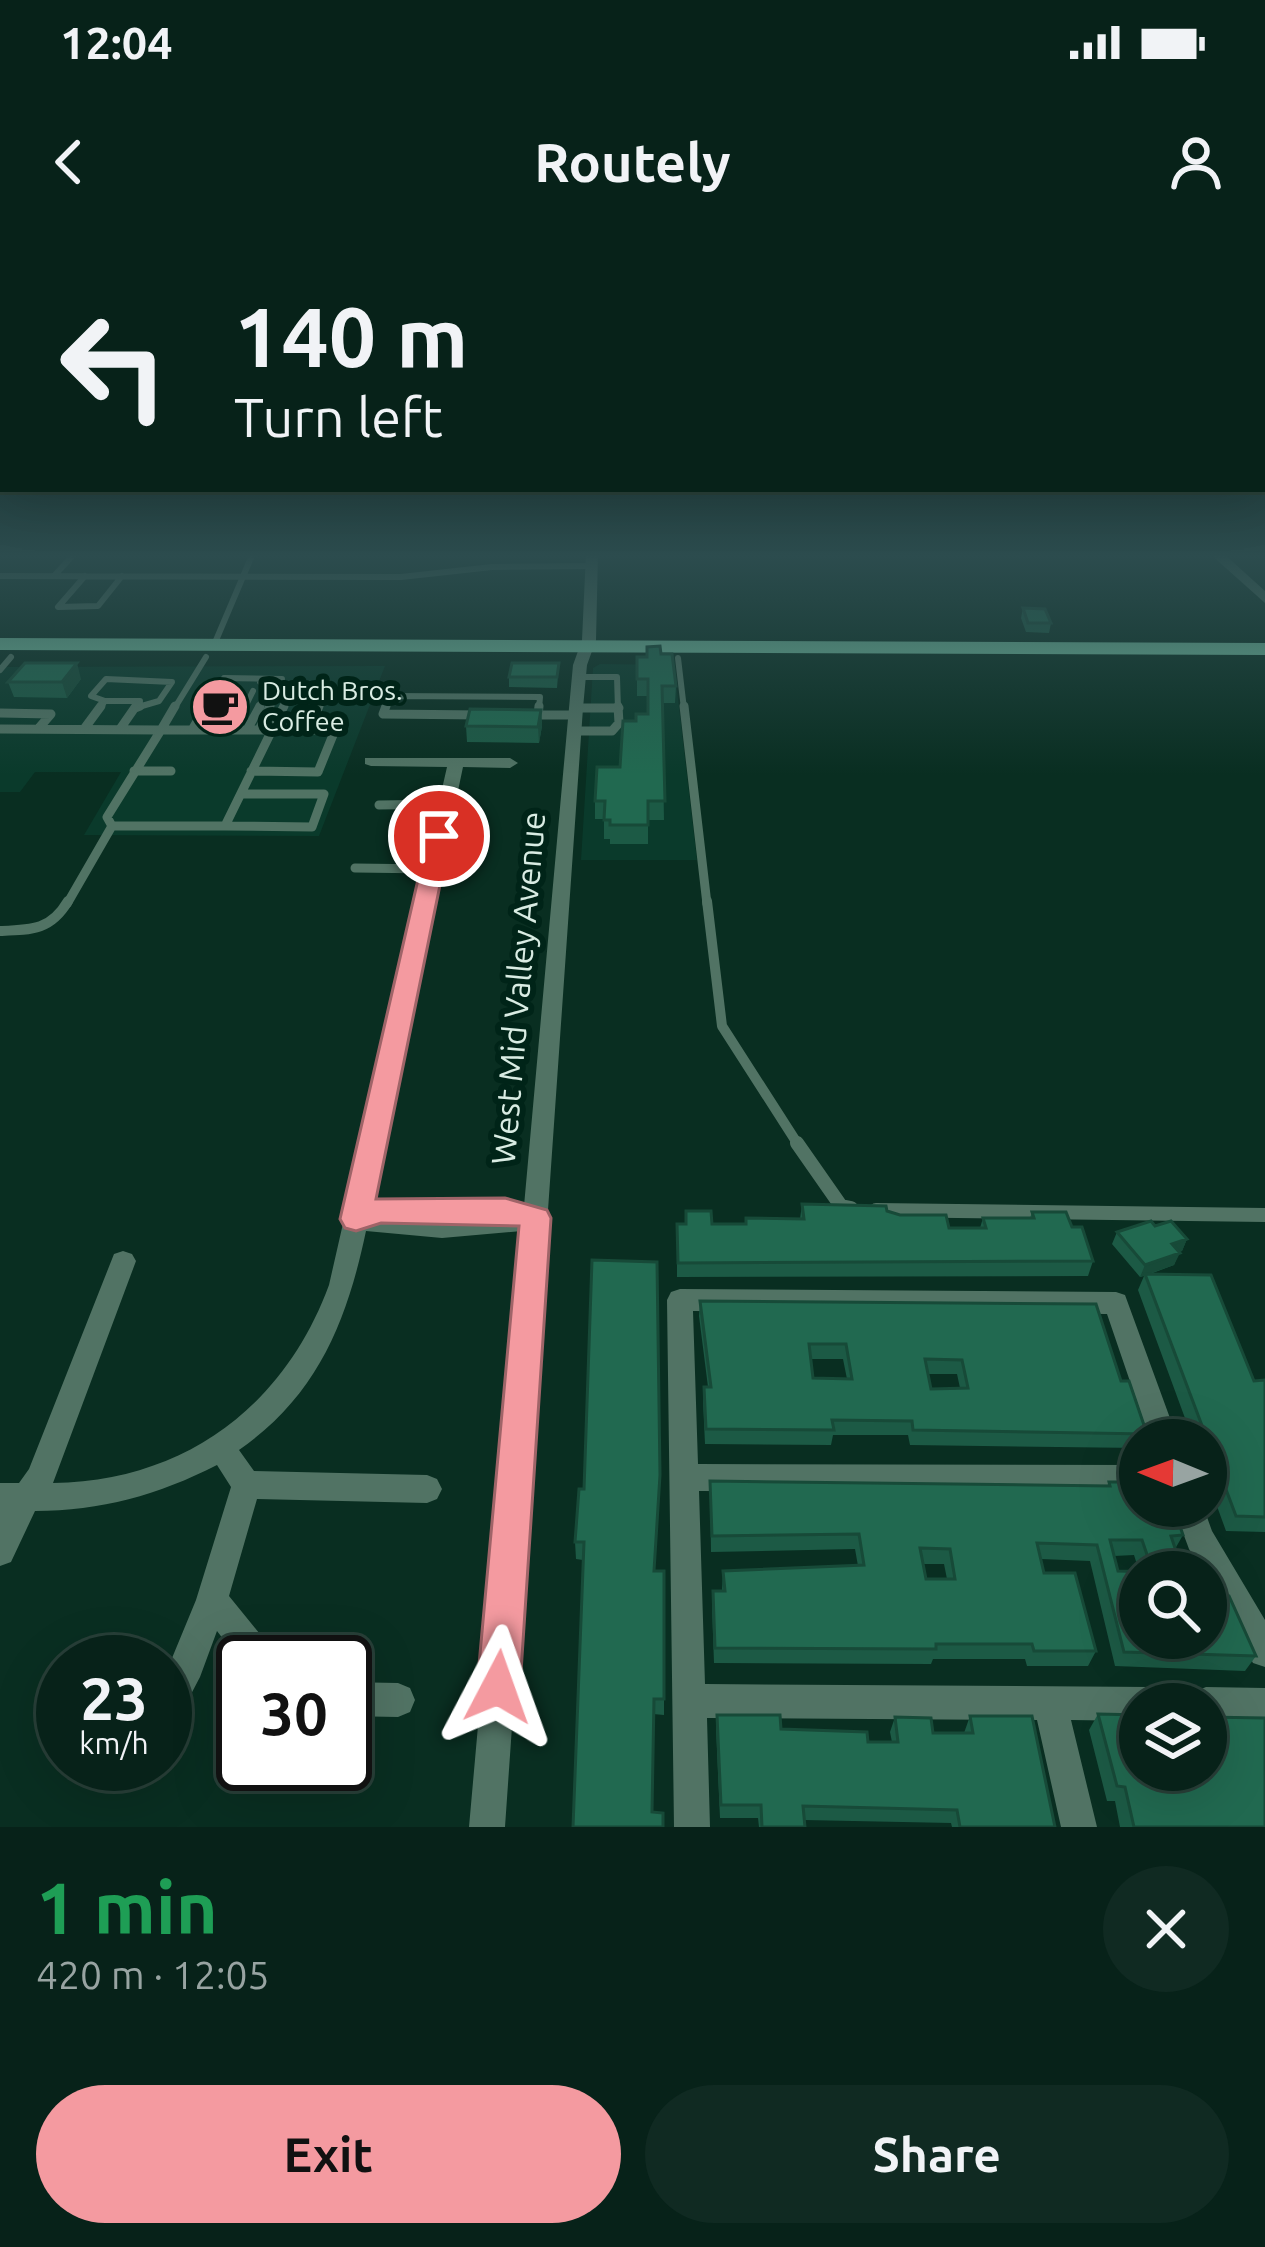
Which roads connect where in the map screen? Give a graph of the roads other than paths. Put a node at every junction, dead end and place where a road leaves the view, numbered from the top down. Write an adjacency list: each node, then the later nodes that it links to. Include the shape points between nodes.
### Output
1 (224, 627): 4 (lane)
2 (586, 627): 8 (street, West Mid Valley Avenue)
3 (1265, 649): 8 (main road)
4 (210, 651): 5 (main road); 8 (main road); 8 (main road, via 392,646); 25 (lane)
5 (6, 657)
6 (678, 658): 7 (main road); 8 (main road); 46 (lane, via 722,1026 841,1206)
7 (1265, 660)
8 (583, 661): 14 (lane, via 617,677); 20 (street, West Mid Valley Avenue)
9 (218, 685): 26 (lane); 28 (lane, via 270,683); 29 (lane, via 231,677 284,680)
10 (253, 691): 27 (lane)
11 (462, 696): 16 (lane); 16 (lane, via 390,696 383,714); 19 (lane, via 540,697)
12 (105, 701): 13 (lane, via 140,701); 13 (lane, via 91,696 106,680 172,682 165,695); 23 (lane)
13 (135, 708): 24 (lane)
14 (619, 708): 20 (lane); 20 (lane, via 615,730)
15 (0, 713): 22 (lane, via 51,714)
16 (458, 715): 17 (lane)
17 (498, 715)
18 (518, 715): 19 (lane)
19 (538, 715): 20 (lane)
20 (576, 718): 47 (street, West Mid Valley Avenue)
21 (0, 729): 22 (lane)
22 (38, 729): 23 (lane)
23 (84, 729): 24 (lane)
24 (120, 730): 25 (lane)
25 (160, 730): 26 (lane); 35 (lane)
26 (191, 730): 27 (lane)
27 (234, 730): 28 (lane)
28 (247, 730): 29 (lane)
29 (259, 730): 30 (lane)
30 (272, 730): 31 (lane); 31 (lane, via 296,684 329,683); 37 (lane)
31 (309, 730): 37 (lane, via 334,730 318,772)
32 (371, 761): 33 (street)
33 (456, 762): 34 (street); 39 (street)
34 (510, 763)
35 (134, 771): 36 (lane); 41 (lane, via 106,817)
36 (171, 771)
37 (251, 771): 38 (lane)
38 (241, 794): 42 (lane); 42 (lane, via 324,794 312,827)
39 (446, 804): 40 (lane); 44 (street)
40 (380, 805)
41 (112, 826): 42 (lane); 45 (lane, via 56,920)
42 (225, 826)
43 (355, 868): 44 (lane)
44 (432, 869): 48 (street)
45 (0, 931)
46 (1265, 1215)
47 (536, 1218): 48 (street, via 398,1226); 70 (street, West Mid Valley Avenue)
48 (356, 1219): 51 (street, via 317,1353 265,1415)
49 (123, 1261): 56 (street, via 41,1477)
50 (1157, 1419): 52 (street, via 1116,1303 680,1300)
51 (221, 1447): 54 (street); 56 (street, via 134,1486)
52 (684, 1477): 53 (street); 65 (street)
53 (1119, 1479)
54 (246, 1485): 55 (street); 59 (street)
55 (427, 1489)
56 (14, 1497): 58 (street)
57 (1196, 1527): 61 (street)
58 (0, 1551)
59 (212, 1600): 60 (street); 62 (street)
60 (240, 1635)
61 (1265, 1652)
62 (192, 1654)
63 (372, 1700): 64 (street)
64 (398, 1700)
65 (689, 1701): 66 (street); 71 (street)
66 (1050, 1703): 67 (street); 72 (street)
67 (1119, 1704)
68 (1227, 1704): 69 (street)
69 (1265, 1705)
70 (487, 1827)
71 (692, 1827)
72 (1079, 1827)

